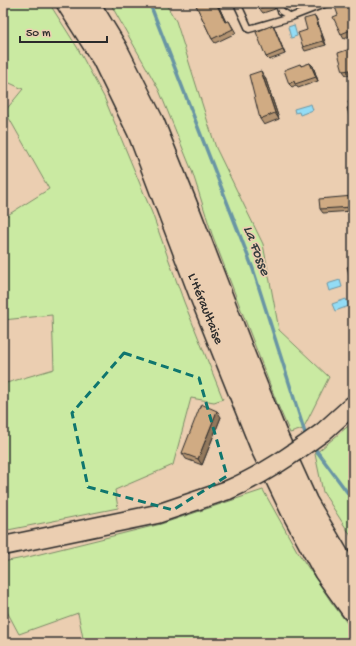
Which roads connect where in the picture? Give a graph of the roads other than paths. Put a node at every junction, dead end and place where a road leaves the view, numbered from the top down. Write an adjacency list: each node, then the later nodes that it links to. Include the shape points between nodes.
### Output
1 (68, 3): 10 (highway, L'Héraultaise, via 103,58 139,132 263,450 325,571)
2 (88, 3): 9 (highway, L'Héraultaise, via 116,49 153,123 249,370 306,502 339,558)
3 (237, 3): 6 (lane, via 249,29)
4 (278, 3): 6 (lane, via 281,11)
5 (327, 3): 6 (lane)
6 (291, 17)
7 (353, 405): 8 (street, bridge, via 323,432 294,453 256,477 228,490 157,514)
8 (3, 546)
9 (353, 575)
10 (353, 610)

